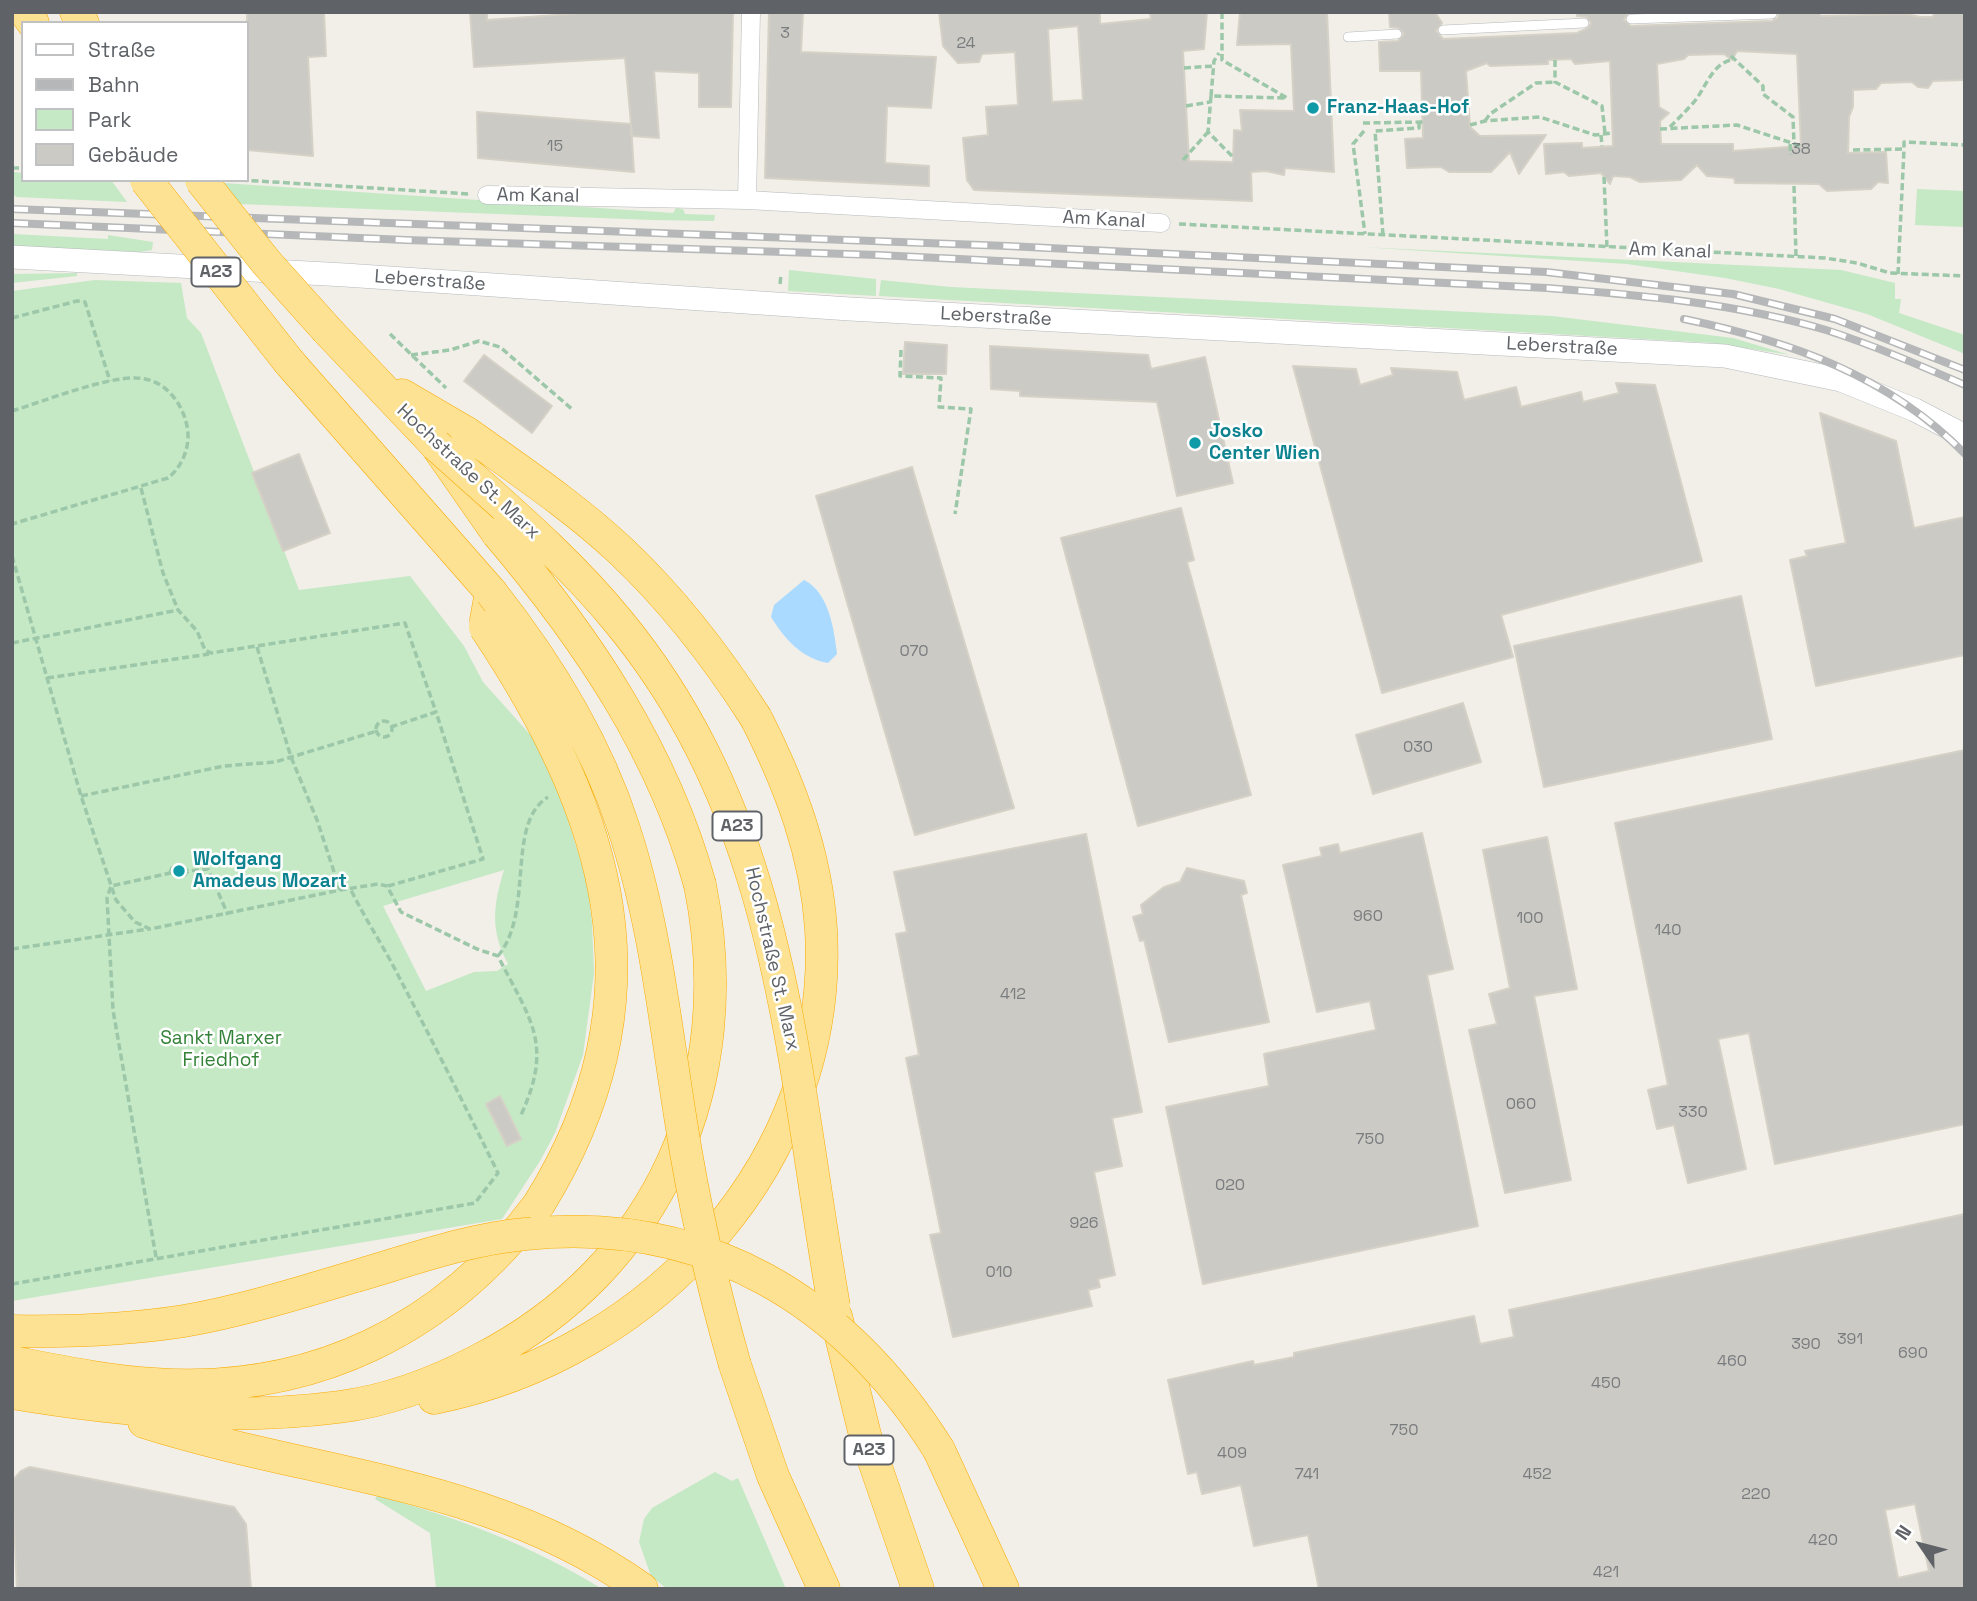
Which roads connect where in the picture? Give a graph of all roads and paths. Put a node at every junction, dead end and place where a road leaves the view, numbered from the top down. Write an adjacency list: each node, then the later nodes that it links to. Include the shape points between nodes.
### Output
1 (751, 12): 41 (street)
2 (1222, 12): 9 (path)
3 (1772, 14): 4 (lane)
4 (1631, 19)
5 (1584, 23): 6 (lane)
6 (1443, 30)
7 (1397, 34): 8 (lane)
8 (1348, 37)
9 (1220, 51): 11 (path); 14 (path, via 1222,60 1287,98)
10 (1555, 60): 13 (path)
11 (1214, 66): 12 (path); 14 (path)
12 (1184, 68)
13 (1555, 82): 17 (path, via 1536,83); 25 (path, via 1601,106)
14 (1211, 96): 15 (path)
15 (1210, 102): 16 (path); 23 (path)
16 (1186, 106)
17 (1485, 121): 19 (path); 25 (path, via 1548,118)
18 (1363, 123): 44 (path, via 1421,122 1419,128 1375,131)
19 (1471, 125)
20 (1660, 129): 21 (path)
21 (1668, 129): 26 (path, via 1737,125); 26 (path, via 1731,58 1763,86 1763,94 1793,117)
22 (1364, 131): 43 (path, via 1353,144)
23 (1208, 132): 33 (path); 34 (path)
24 (1612, 133): 25 (path)
25 (1603, 134): 28 (path)
26 (1792, 144): 29 (path); 32 (path)
27 (1965, 145): 30 (path, via 1904,142)
28 (1602, 146)
29 (1801, 146)
30 (1904, 149): 31 (path); 48 (path)
31 (1853, 150)
32 (1791, 155)
33 (1233, 157)
34 (1183, 160)
35 (1604, 177): 45 (path)
36 (248, 180): 40 (path, Am Kanal)
37 (148, 182): 65 (highway, A23, bridge, via 280,352)
38 (203, 182): 54 (highway, Hochstraße St. Marx / A23, bridge, via 266,262)
39 (1794, 186): 46 (path)
40 (487, 195): 41 (street, Am Kanal)
41 (747, 200): 42 (street, Am Kanal)
42 (1161, 223): 43 (path, Am Kanal)
43 (1365, 234): 44 (path, Am Kanal)
44 (1383, 235): 45 (path, Am Kanal)
45 (1607, 248): 46 (path, Am Kanal)
46 (1796, 256): 48 (path, Am Kanal, via 1857,263)
47 (12, 257): 59 (street, Leberstraße, via 850,309 1725,356 1841,380)
48 (1898, 274): 49 (path, Am Kanal)
49 (1965, 276)
50 (12, 318): 55 (path, via 85,302)
51 (390, 334): 53 (path)
52 (901, 350): 62 (path, via 900,376 941,379 939,407 971,409)
53 (411, 355): 56 (path); 57 (path, via 479,341 500,347)
54 (368, 375): 60 (highway, Hochstraße St. Marx / A23); 93 (highway, bridge, via 467,433 545,488 621,551 685,617 757,718 796,803 816,885 821,930 820,985 807,1060 793,1105 759,1176 689,1264 663,1288 559,1355 435,1398)
55 (110, 382): 58 (path); 61 (path, via 138,377 155,382 170,393 185,419 187,444 178,467 168,478)
56 (446, 388)
57 (573, 410)
58 (12, 411)
59 (1965, 436)
60 (436, 445): 93 (highway, bridge, via 597,664 633,722 679,820 699,885 712,963 708,1049 685,1133 668,1174 629,1237 597,1275 519,1339 442,1378); 97 (highway, Hochstraße St. Marx / A23, bridge, via 545,544 619,622 678,706 719,781 751,865 775,955 851,1384)
61 (141, 488): 63 (path); 66 (path, via 163,573)
62 (955, 514)
63 (12, 524)
64 (12, 556): 67 (path)
65 (491, 592): 91 (highway, bridge, via 485,627 536,709 575,791 591,833 611,923 610,1022 601,1068 562,1167 539,1204 493,1260 458,1292 367,1348 317,1367 264,1380 155,1384); 96 (highway, A23, bridge, via 528,639 570,707 622,824 647,910 692,1192 718,1305 761,1444)
66 (178, 610): 67 (path); 70 (path)
67 (35, 637): 68 (path); 71 (path)
68 (12, 643)
69 (257, 647): 70 (path); 72 (path, via 405,622); 75 (path)
70 (211, 653): 71 (path)
71 (47, 678): 76 (path)
72 (436, 712): 73 (path); 80 (path, via 483,859)
73 (391, 727): 74 (path, via 386,737); 74 (path, via 382,722)
74 (377, 732): 75 (path)
75 (291, 757): 76 (path); 82 (path)
76 (81, 796): 79 (path)
77 (188, 871): 78 (path, via 182,878); 78 (path, via 181,865); 83 (path, via 208,869)
78 (170, 873): 79 (path)
79 (111, 886): 84 (path, via 124,912); 85 (path)
80 (387, 886): 81 (path); 87 (path, via 401,912 498,956 538,1042 538,1069)
81 (351, 888): 82 (path); 88 (path, via 498,1173 475,1203)
82 (340, 890): 83 (path)
83 (228, 915): 84 (path)
84 (150, 929): 85 (path)
85 (107, 935): 86 (path); 88 (path, via 113,1010)
86 (12, 949)
87 (521, 1115)
88 (156, 1257): 89 (path)
89 (12, 1284)
90 (12, 1331): 98 (highway, bridge, via 93,1330 183,1321 471,1244 525,1234 628,1234 682,1246 736,1264 782,1288 862,1349 913,1409 939,1450)
91 (12, 1362)
92 (12, 1393): 94 (highway)
93 (369, 1401): 94 (highway, via 218,1414)
94 (99, 1407): 95 (highway, via 210,1443 410,1485 504,1515 556,1538)
95 (642, 1589)
96 (824, 1589)
97 (918, 1589)
98 (1003, 1589)

